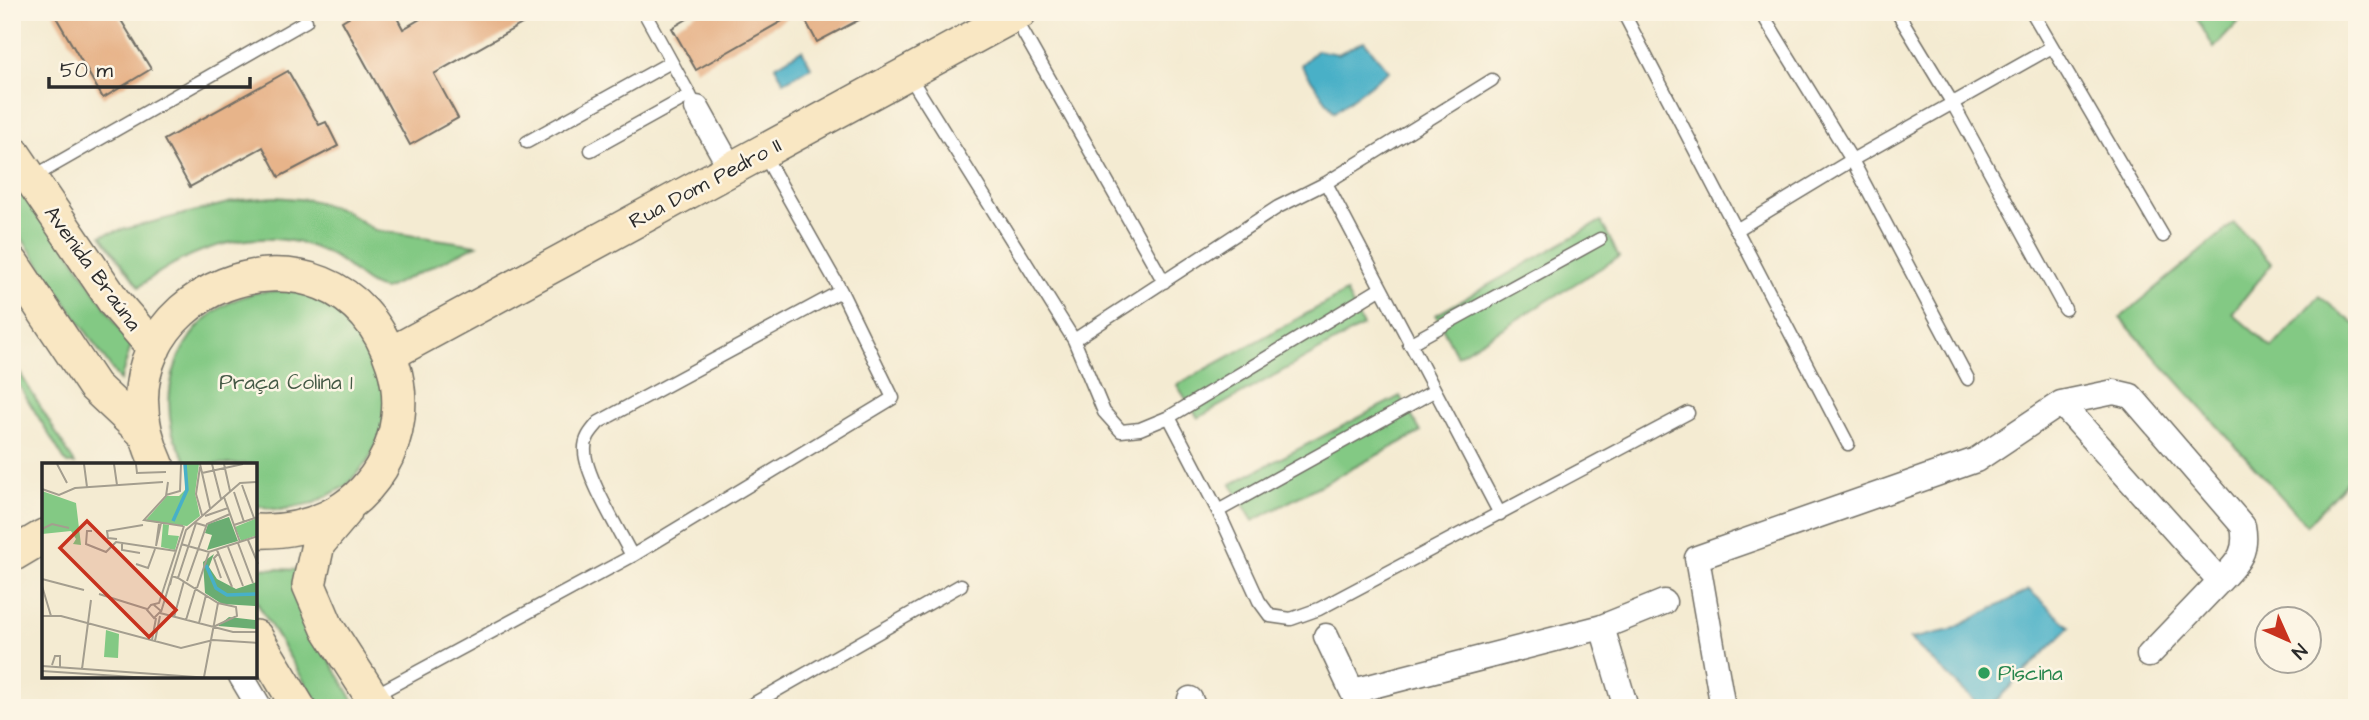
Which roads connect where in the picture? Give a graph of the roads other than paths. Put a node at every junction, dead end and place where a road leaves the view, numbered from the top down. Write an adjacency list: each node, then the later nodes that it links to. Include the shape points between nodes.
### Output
1 (644, 12): 9 (lane)
2 (1623, 12): 22 (lane)
3 (1761, 12): 18 (lane)
4 (1897, 12): 13 (lane)
5 (2032, 12): 8 (lane)
6 (1017, 14): 10 (street, Rua Dom Pedro II); 26 (lane)
7 (306, 21): 20 (lane)
8 (2052, 47): 13 (lane); 23 (lane)
9 (671, 62): 12 (lane); 14 (lane)
10 (907, 74): 17 (street, Rua Dom Pedro II); 30 (lane)
11 (1492, 80): 21 (lane)
12 (693, 101): 15 (lane); 19 (street)
13 (1952, 103): 18 (lane); 29 (lane)
14 (527, 142)
15 (592, 150)
16 (12, 151): 20 (street, Avenida Braúna)
17 (763, 152): 19 (street, Rua Dom Pedro II); 28 (lane)
18 (1852, 160): 22 (lane); 34 (lane)
19 (731, 169): 33 (street, Rua Dom Pedro II)
20 (30, 179): 32 (street, Avenida Braúna, via 115,303)
21 (1326, 183): 26 (lane, via 1278,207); 27 (lane)
22 (1738, 229): 40 (lane)
23 (2163, 236)
24 (1600, 239): 31 (lane)
25 (12, 263): 39 (street, via 94,386)
26 (1164, 282): 30 (lane)
27 (1380, 289): 31 (lane); 38 (lane)
28 (841, 292): 48 (lane, via 893,398); 48 (lane, via 599,422 588,434 584,450 588,467)
29 (2065, 309)
30 (1074, 340): 38 (lane, via 1104,412 1121,431)
31 (1409, 344): 35 (lane)
32 (154, 348): 33 (street, via 172,320 195,298 233,279 275,274 317,282 335,291 368,318); 39 (street, via 142,390)
33 (390, 354): 42 (street, via 399,391 396,430 382,466)
34 (1968, 379)
35 (1434, 391): 43 (lane); 44 (lane)
36 (2061, 403): 49 (street); 49 (street, via 2114,392 2131,396 2243,526 2243,557); 63 (street, via 1976,460 1698,558)
37 (1688, 414): 44 (lane)
38 (1169, 417): 43 (lane)
39 (144, 433): 41 (street)
40 (1848, 444)
41 (157, 463)
42 (359, 496): 45 (street, via 311,525); 58 (street, via 318,544 309,584 327,628)
43 (1218, 510): 44 (lane, via 1259,601 1270,616 1291,619 1319,609)
44 (1500, 514)
45 (257, 531)
46 (42, 537): 47 (street)
47 (12, 555)
48 (632, 556): 58 (lane)
49 (2220, 581): 55 (street)
50 (961, 585): 61 (lane)
51 (1664, 602): 52 (street)
52 (1602, 627): 57 (street); 62 (street)
53 (1326, 636): 57 (street)
54 (257, 639): 60 (street)
55 (2149, 655)
56 (243, 678): 59 (street)
57 (1356, 699)
58 (375, 702)
59 (260, 708)
60 (299, 708)
61 (746, 708)
62 (1626, 708)
63 (1723, 708)

